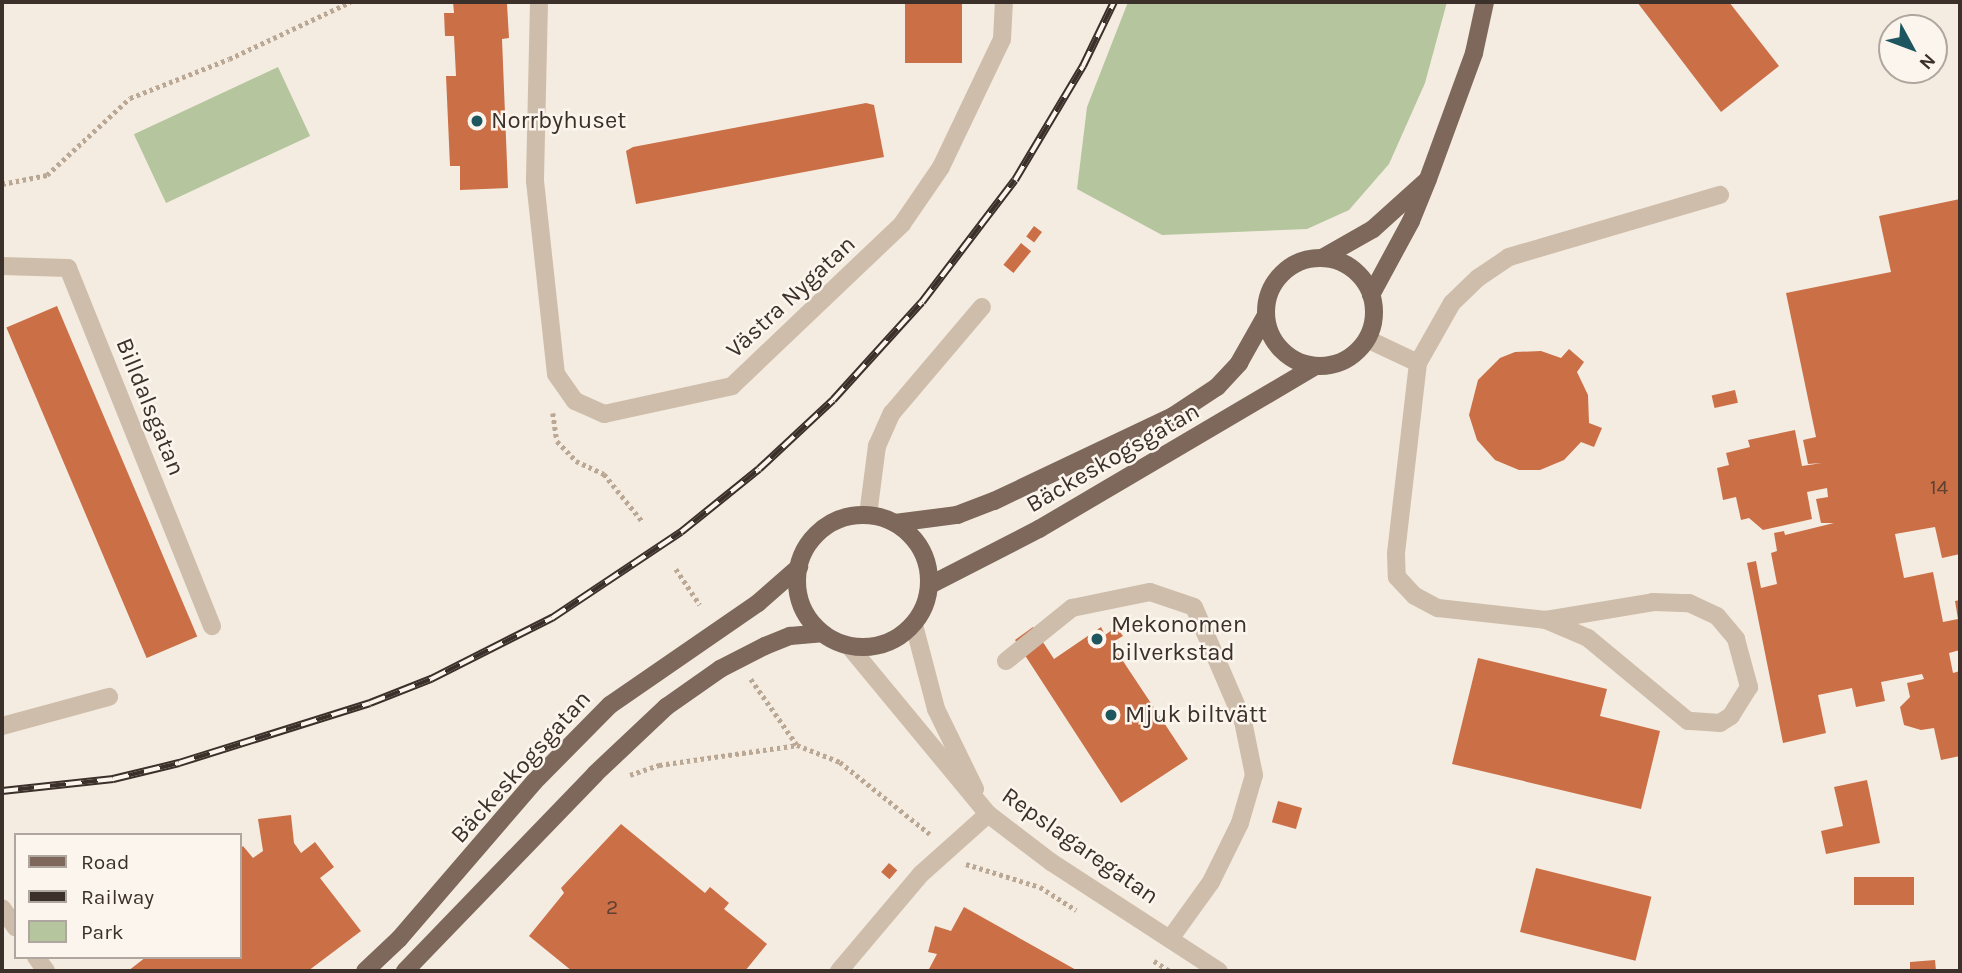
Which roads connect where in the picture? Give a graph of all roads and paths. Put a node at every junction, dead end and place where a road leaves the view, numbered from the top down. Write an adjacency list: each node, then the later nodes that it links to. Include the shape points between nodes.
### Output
1 (351, 2): 6 (path, via 229,59 130,98 47,176)
2 (539, 2): 16 (street, Västra Nygatan, via 535,181)
3 (1004, 2): 16 (street, Västra Nygatan, via 1002,39 941,167 902,224 732,386 604,414 575,401)
4 (1485, 2): 5 (main road, via 1474,53)
5 (1427, 179): 8 (main road, via 1373,229); 10 (main road, via 1411,221)
6 (2, 184)
7 (1720, 195): 14 (street, via 1509,257 1452,303)
8 (1322, 258): 10 (main road, via 1353,268); 12 (main road, via 1300,261 1281,273 1269,292)
9 (2, 266): 26 (street, Billdalsgatan, via 68,268)
10 (1371, 295): 13 (main road, via 1373,322)
11 (982, 307): 17 (street, via 892,413 877,446)
12 (1266, 315): 15 (main road, via 1270,334 1281,350); 19 (main road, Bäckeskogsgatan, via 1239,363 1217,387 1172,416 994,501 957,515)
13 (1367, 339): 14 (street); 15 (main road, via 1345,359)
14 (1418, 363): 24 (street, via 1397,577 1415,597 1438,608)
15 (1316, 366): 22 (main road, Bäckeskogsgatan, via 1039,529)
16 (556, 373): 18 (path, via 553,415 557,441 576,461 604,474)
17 (867, 515): 19 (main road); 20 (main road, via 824,528 808,545)
18 (642, 521)
19 (895, 523): 22 (main road, via 922,549)
20 (799, 567): 27 (main road, via 801,603); 38 (main road, Bäckeskogsgatan, via 758,603 610,705 534,782 399,939)
21 (677, 569): 23 (path)
22 (930, 585): 25 (main road)
23 (700, 605)
24 (1546, 620): 24 (street, via 1653,602 1689,603 1717,616 1737,639 1749,687 1731,716 1720,723 1688,720 1588,638)
25 (914, 625): 28 (main road, via 891,642); 34 (street, via 936,709)
26 (212, 626)
27 (822, 633): 28 (main road); 39 (main road, via 790,636 765,646 720,668 666,707)
28 (849, 646): 34 (street, Repslagaregatan)
29 (1006, 661): 37 (street, via 1072,608 1150,592 1194,607 1243,721 1254,775 1240,823 1211,882)
30 (108, 697): 31 (street)
31 (2, 726)
32 (797, 745): 33 (path, via 659,765)
33 (619, 779)
34 (988, 814): 37 (street, Repslagaregatan, via 1051,862); 40 (street, via 921,874)
35 (2, 908): 36 (street)
36 (14, 925)
37 (1170, 939): 41 (street, Repslagaregatan)
38 (365, 971)
39 (405, 971)
40 (839, 971)
41 (1219, 971)

